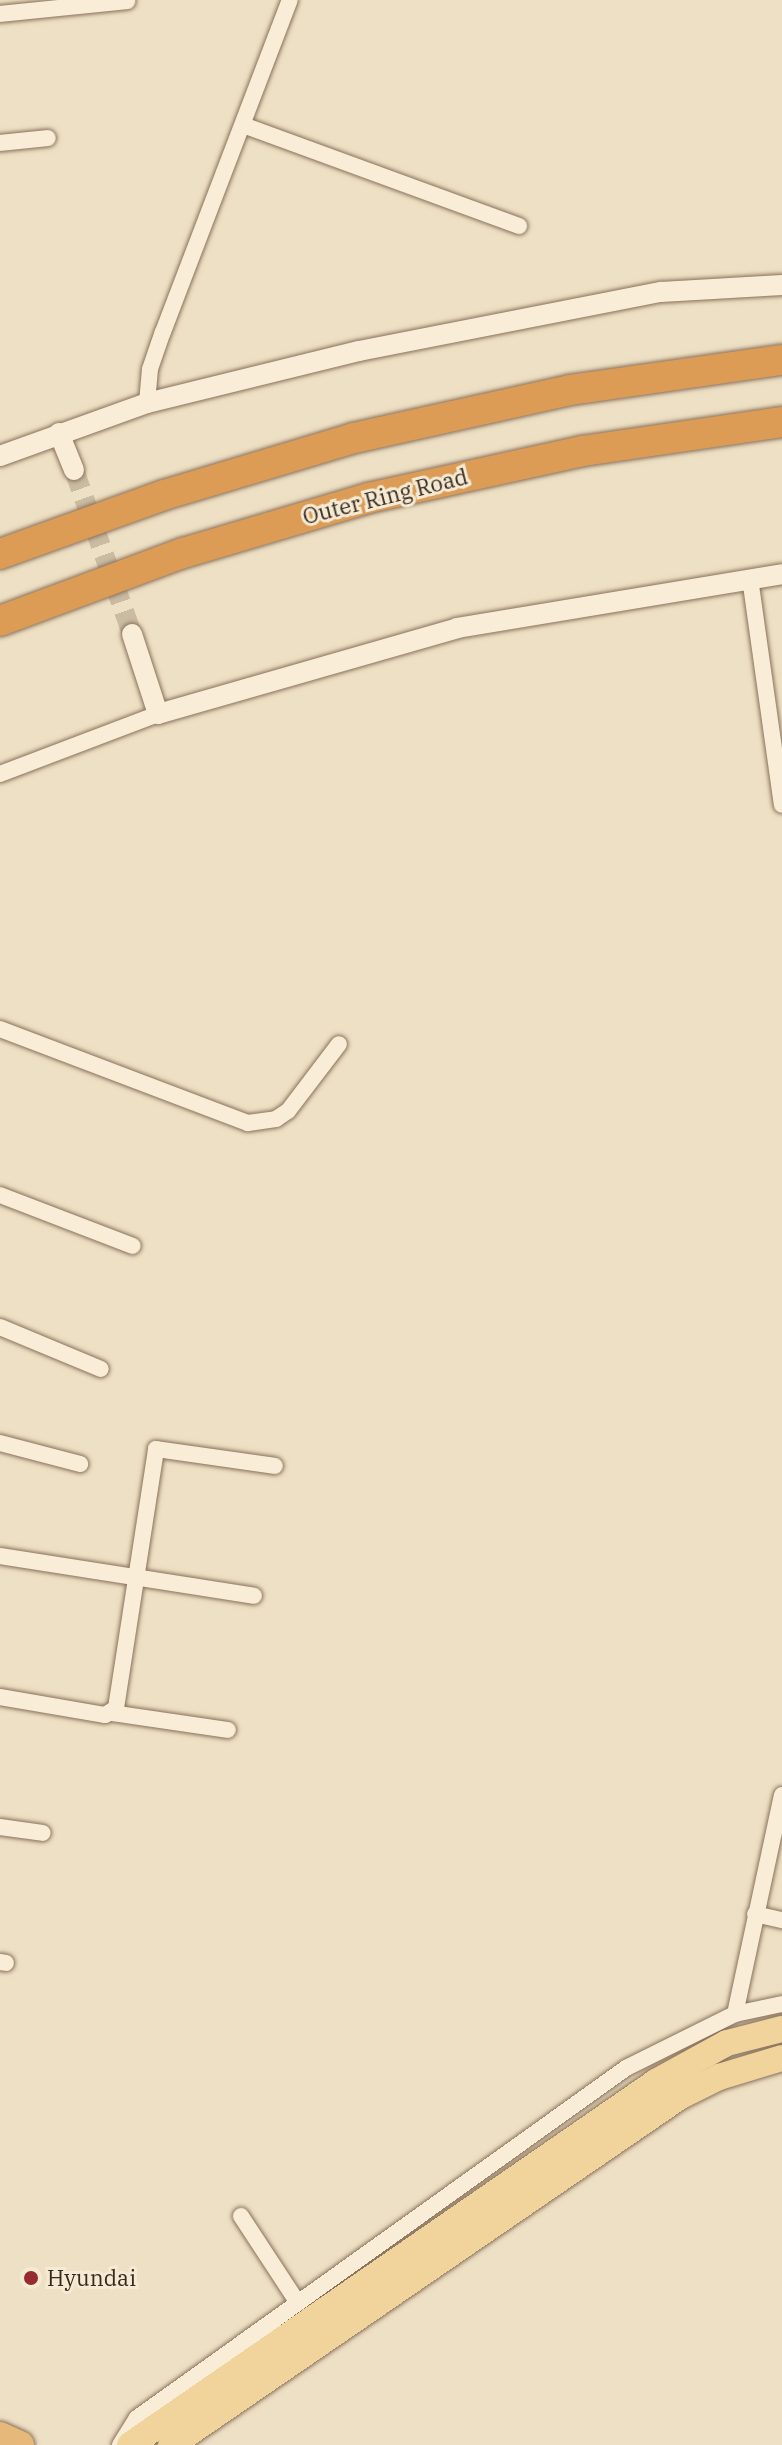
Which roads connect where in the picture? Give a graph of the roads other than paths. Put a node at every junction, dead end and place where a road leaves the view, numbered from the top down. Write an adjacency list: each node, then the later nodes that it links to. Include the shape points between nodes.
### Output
1 (290, 0): 4 (street)
2 (127, 1): 3 (street)
3 (0, 14)
4 (243, 125): 7 (street); 10 (street, via 150,369)
5 (48, 138): 6 (street)
6 (0, 143)
7 (519, 226)
8 (782, 285): 10 (street, via 661,292 359,351)
9 (782, 360): 15 (highway, via 570,390 429,419 164,495)
10 (147, 403): 12 (street)
11 (782, 422): 18 (highway, Outer Ring Road, via 597,448 369,498 183,553)
12 (59, 433): 13 (street); 14 (street)
13 (0, 456)
14 (74, 470)
15 (0, 554)
16 (782, 574): 17 (street)
17 (750, 578): 20 (street, via 457,628); 22 (street)
18 (0, 621)
19 (132, 634): 20 (street)
20 (158, 714): 21 (street)
21 (0, 774)
22 (782, 805)
23 (0, 1029): 24 (street, via 248,1123 276,1119 288,1111)
24 (339, 1044)
25 (0, 1195): 26 (street)
26 (133, 1246)
27 (0, 1327): 28 (street)
28 (101, 1369)
29 (0, 1443): 30 (street)
30 (80, 1464)
31 (275, 1466): 33 (street, via 156,1449)
32 (0, 1556): 33 (street)
33 (136, 1577): 34 (street); 36 (street)
34 (254, 1596)
35 (0, 1697): 36 (street)
36 (112, 1713): 37 (street)
37 (228, 1730)
38 (782, 1795): 41 (street)
39 (0, 1827): 40 (street)
40 (43, 1833)
41 (755, 1914): 42 (street); 44 (street)
42 (782, 1920)
43 (782, 2004): 44 (street)
44 (735, 2014): 48 (street, via 626,2068)
45 (782, 2029): 49 (main road, via 692,2059)
46 (782, 2058): 49 (main road, via 719,2077 679,2097)
47 (241, 2216): 48 (street)
48 (298, 2303): 50 (street, via 137,2418)
49 (219, 2396): 51 (main road); 52 (main road)
50 (120, 2445)
51 (130, 2445)
52 (171, 2445)

